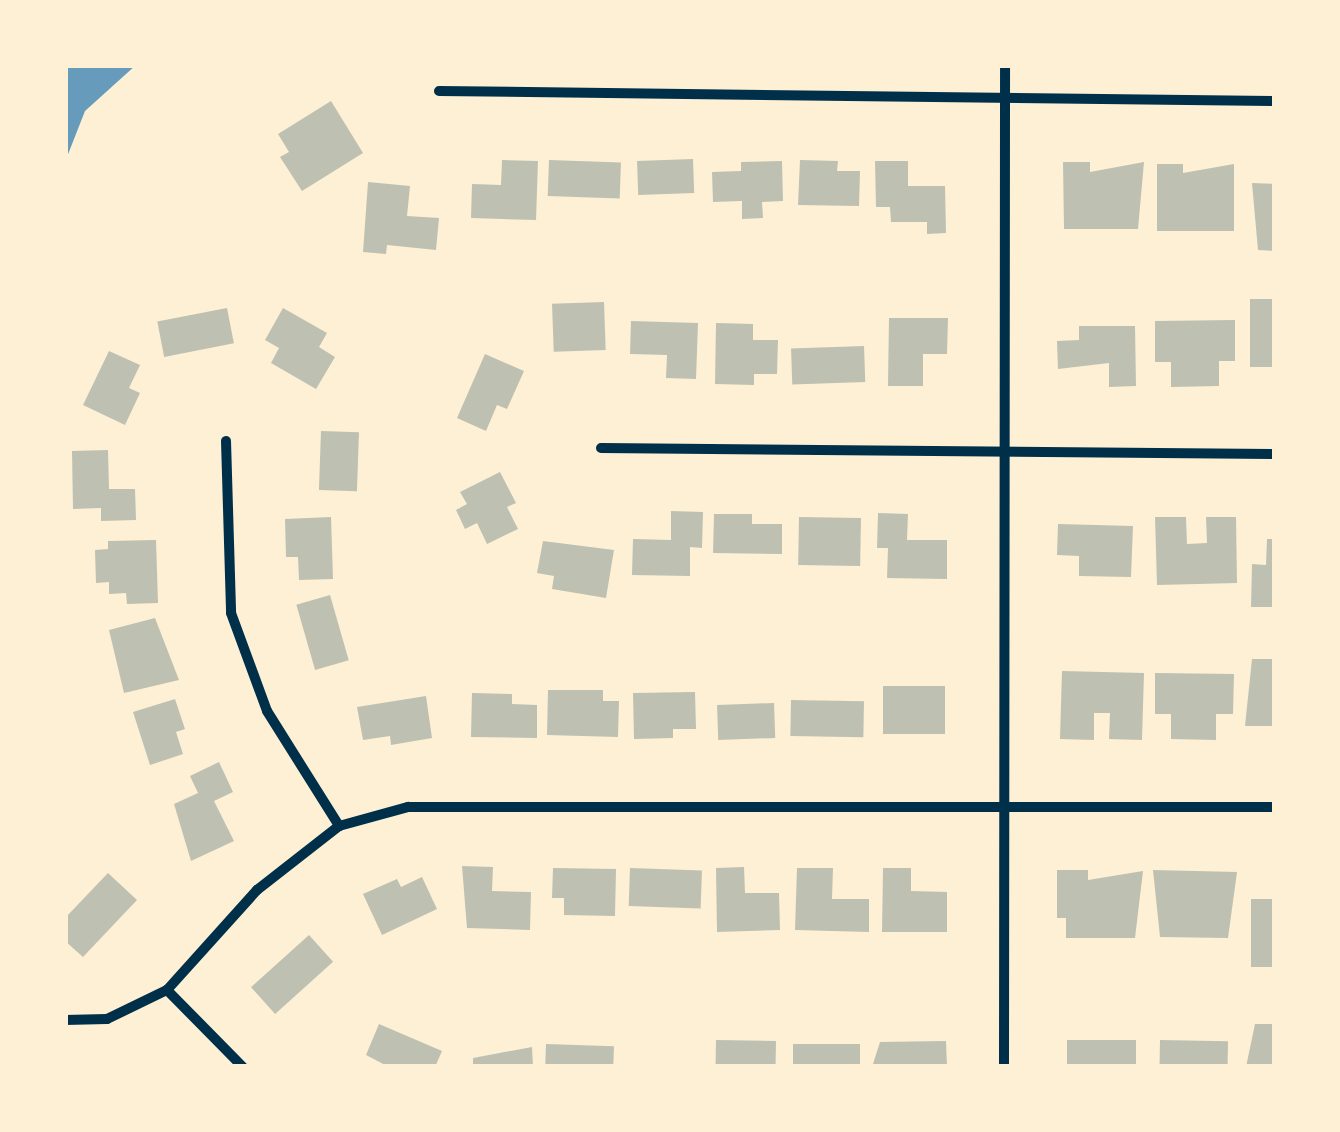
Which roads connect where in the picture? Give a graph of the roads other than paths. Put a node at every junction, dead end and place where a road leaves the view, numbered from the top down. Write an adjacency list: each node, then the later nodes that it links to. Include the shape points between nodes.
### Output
1 (1006, 65): 3 (street)
2 (439, 91): 3 (street)
3 (1005, 98): 4 (street); 7 (street)
4 (1275, 101)
5 (226, 441): 11 (street, via 232,613 267,711)
6 (601, 448): 7 (street)
7 (1006, 452): 8 (street); 9 (street)
8 (1275, 454)
9 (1005, 804): 10 (street); 11 (street, via 517,802 408,806); 15 (street)
10 (1275, 807)
11 (339, 826): 12 (street, via 257,890)
12 (167, 990): 13 (street, via 107,1019); 14 (street)
13 (65, 1020)
14 (243, 1067)
15 (1004, 1067)

